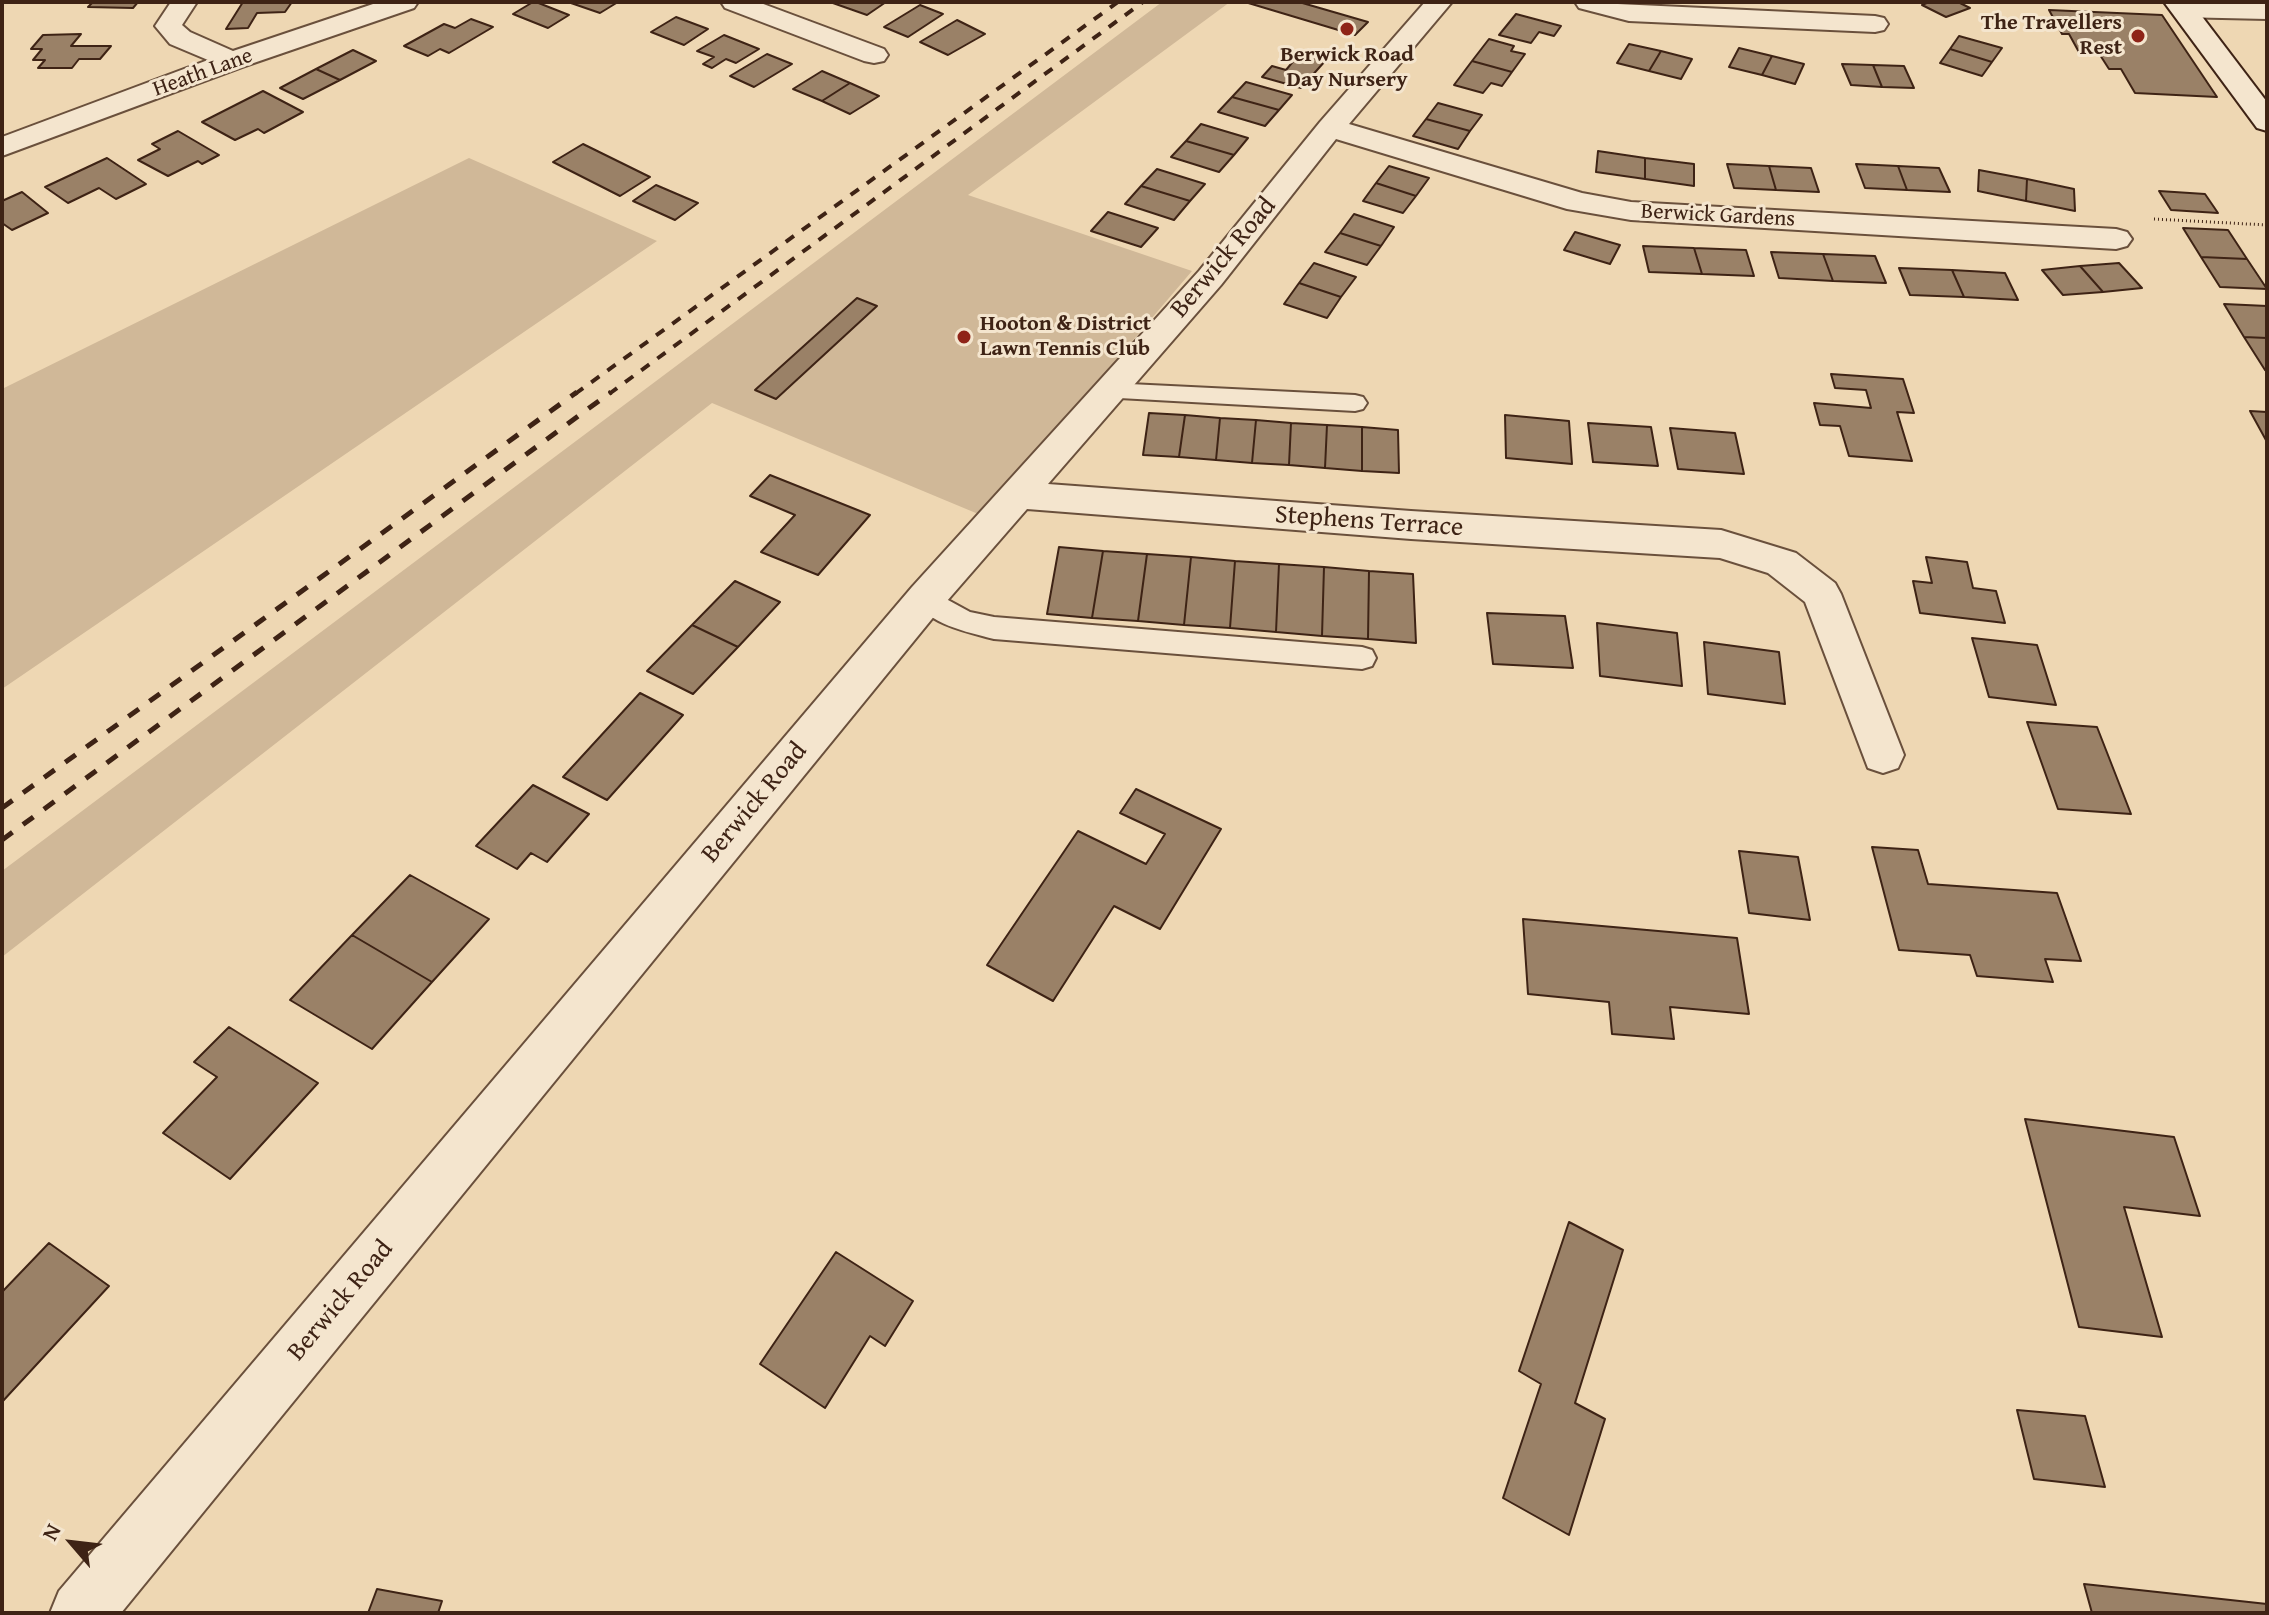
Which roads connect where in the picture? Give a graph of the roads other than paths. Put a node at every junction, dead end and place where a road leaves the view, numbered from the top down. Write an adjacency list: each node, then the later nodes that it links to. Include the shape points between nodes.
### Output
1 (184, 2): 10 (street, via 168,26 180,38)
2 (405, 2): 10 (street, Heath Lane)
3 (734, 2): 9 (street)
4 (1439, 2): 12 (street, Berwick Road)
5 (1588, 2): 8 (street, via 1629,13)
6 (2182, 6): 7 (street); 11 (street)
7 (2267, 11)
8 (1875, 24)
9 (874, 55)
10 (232, 61): 13 (street, Heath Lane)
11 (2267, 122)
12 (1330, 128): 14 (street, Berwick Gardens, via 1578,202 1631,211); 15 (street, Berwick Road, via 1210,278)
13 (2, 147)
14 (2116, 239)
15 (1109, 391): 16 (lane); 17 (street, Berwick Road)
16 (1355, 403)
17 (1016, 495): 18 (street, Berwick Road); 20 (street, Stephens Terrace, via 1721,544 1782,563 1821,594)
18 (926, 598): 19 (lane, via 963,621 994,628); 21 (street, Berwick Road)
19 (1362, 658)
20 (1883, 755)
21 (81, 1613)

